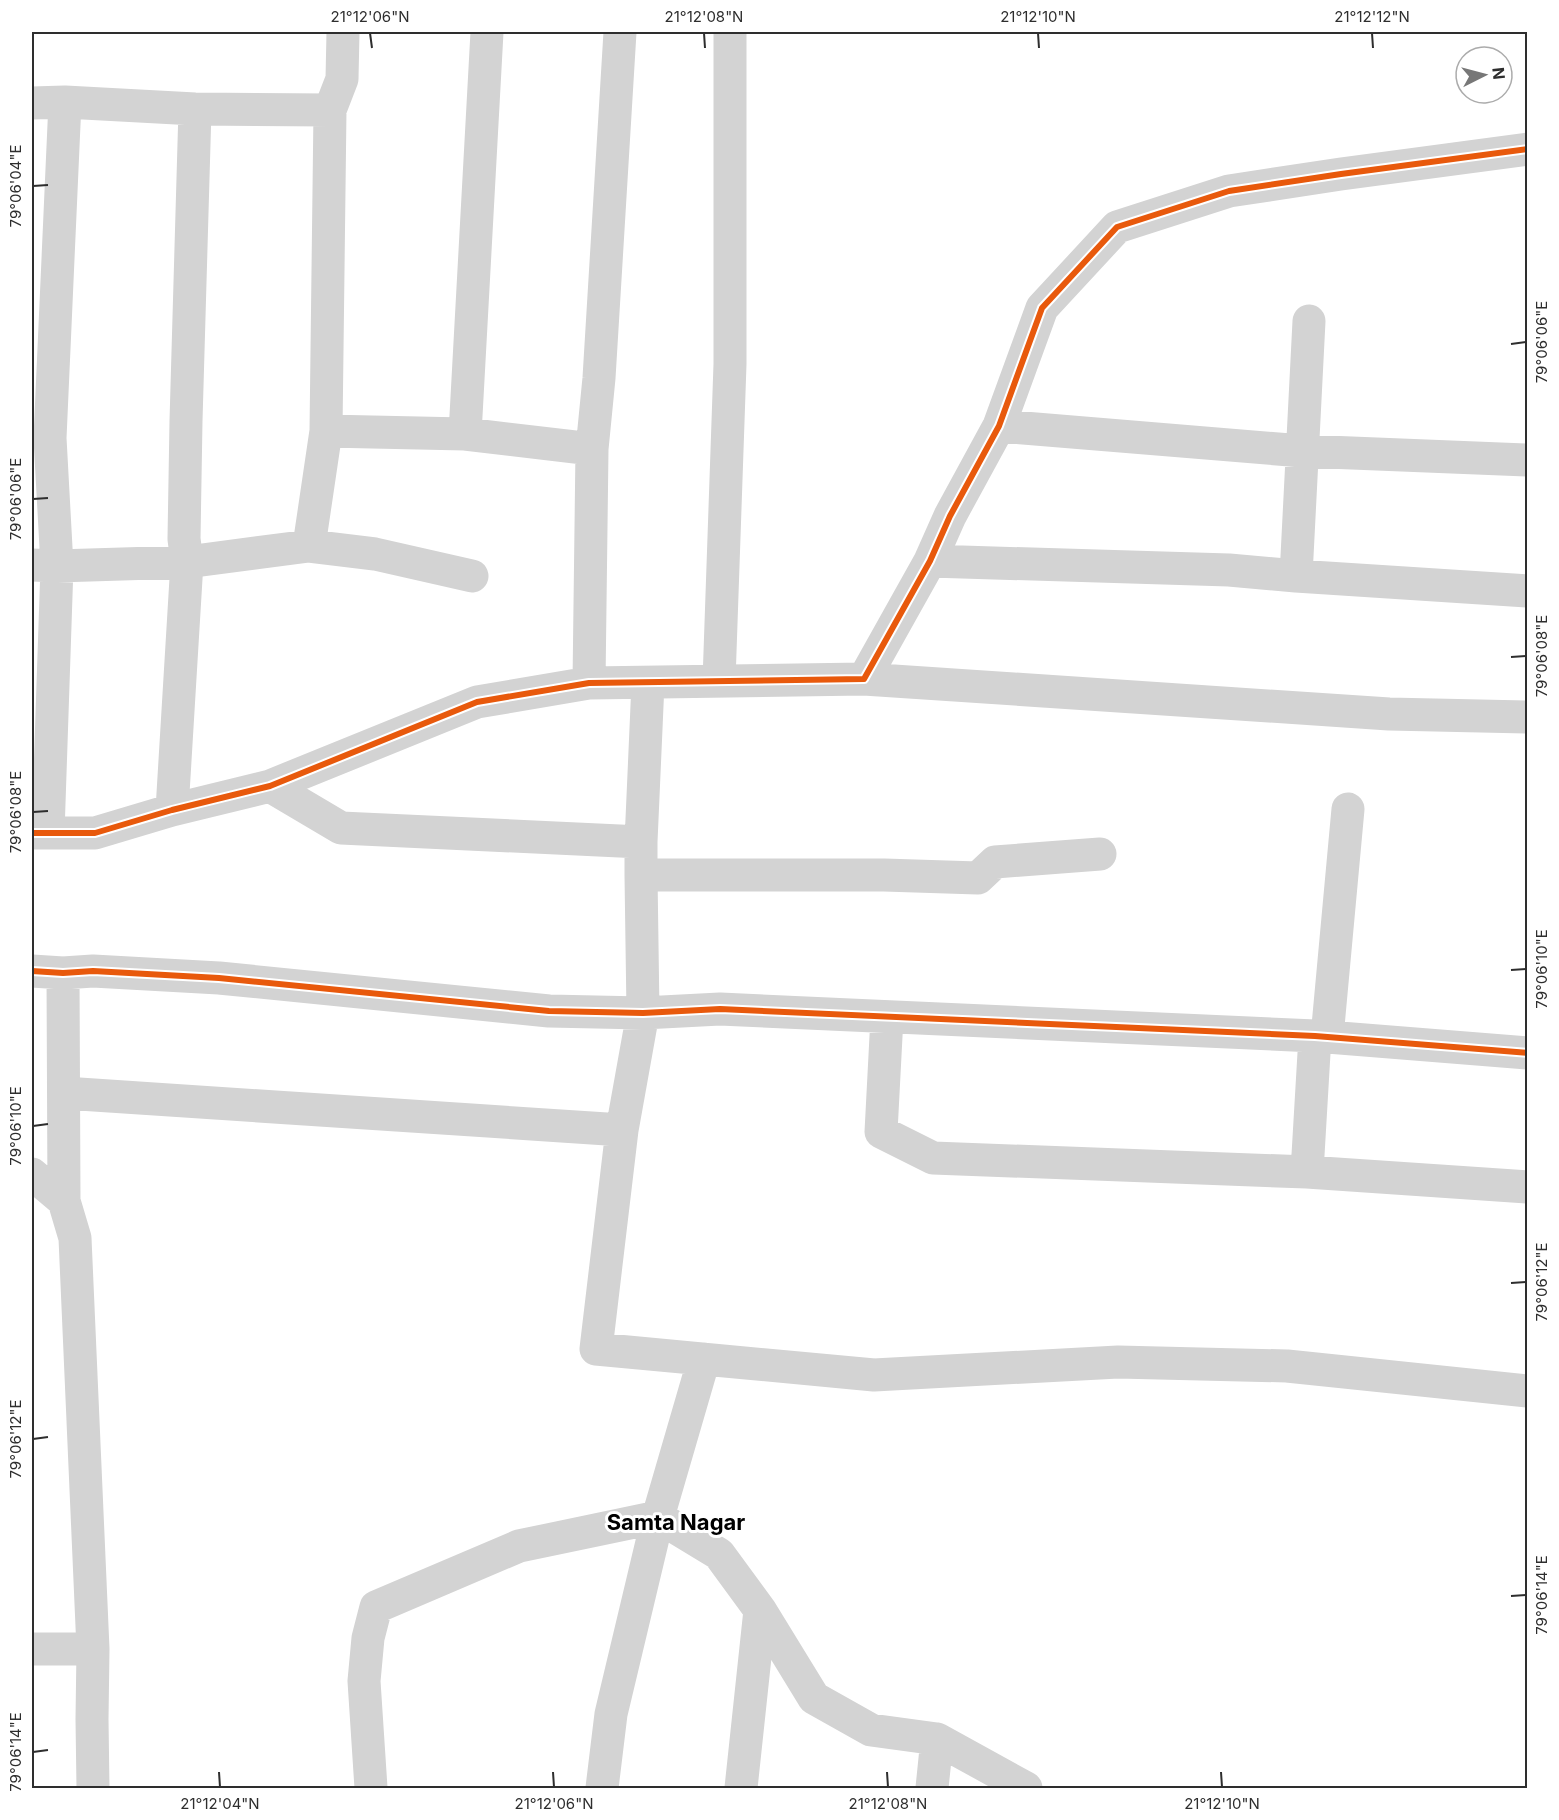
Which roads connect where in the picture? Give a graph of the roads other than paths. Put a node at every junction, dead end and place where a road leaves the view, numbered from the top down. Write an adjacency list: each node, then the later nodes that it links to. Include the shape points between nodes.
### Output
1 (343, 32): 8 (street, via 342,79)
2 (487, 32): 13 (street)
3 (620, 32): 14 (street)
4 (730, 32): 25 (street, via 730,364)
5 (65, 102): 6 (street); 7 (street); 20 (street)
6 (32, 103)
7 (195, 109): 8 (street); 19 (street, via 186,422)
8 (330, 110): 12 (street)
9 (1527, 149): 11 (street, via 1229,191 1117,227 1042,308)
10 (1309, 321): 15 (street)
11 (999, 426): 15 (street); 18 (street)
12 (326, 431): 13 (street); 17 (street)
13 (465, 434): 14 (street)
14 (592, 449): 26 (street)
15 (1302, 451): 16 (street); 22 (street)
16 (1527, 460)
17 (309, 546): 19 (street); 21 (street, via 375,554)
18 (930, 561): 22 (street, via 1229,570); 24 (street)
19 (187, 562): 20 (street); 31 (street)
20 (44, 566): 32 (street)
21 (472, 576)
22 (1296, 576): 23 (street)
23 (1527, 591)
24 (864, 679): 25 (street); 28 (street, via 1389,714)
25 (719, 681): 27 (street)
26 (589, 683): 27 (street); 29 (street, via 477,702)
27 (648, 683): 33 (street)
28 (1527, 717)
29 (270, 786): 31 (street); 33 (street, via 341,828)
30 (1348, 809): 39 (street)
31 (172, 810): 32 (street, via 95,833)
32 (40, 833)
33 (641, 842): 35 (street)
34 (1100, 854): 35 (street, via 995,862 978,878)
35 (641, 875): 37 (street)
36 (47, 972): 37 (street, via 93,970 219,978 549,1011); 41 (street)
37 (643, 1013): 38 (street, via 720,1009); 42 (street)
38 (887, 1017): 39 (street); 43 (street, via 881,1132 933,1158)
39 (1321, 1036): 40 (street); 43 (street)
40 (1527, 1053)
41 (64, 1093): 42 (street); 46 (street)
42 (622, 1130): 47 (street, via 596,1349)
43 (1307, 1172): 45 (street)
44 (32, 1174): 46 (street)
45 (1527, 1187)
46 (64, 1201): 52 (street, via 75,1238)
47 (704, 1359): 48 (street, via 874,1376 1118,1362 1287,1366); 49 (street)
48 (1527, 1391)
49 (658, 1517): 50 (street, via 719,1554); 55 (street, via 519,1546 376,1607 364,1681); 56 (street, via 611,1714)
50 (760, 1610): 53 (street, via 814,1698 871,1730); 57 (street)
51 (32, 1649): 52 (street)
52 (93, 1649): 54 (street)
53 (937, 1739): 58 (street); 59 (street)
54 (93, 1788)
55 (371, 1788)
56 (602, 1788)
57 (741, 1788)
58 (932, 1788)
59 (1026, 1788)

